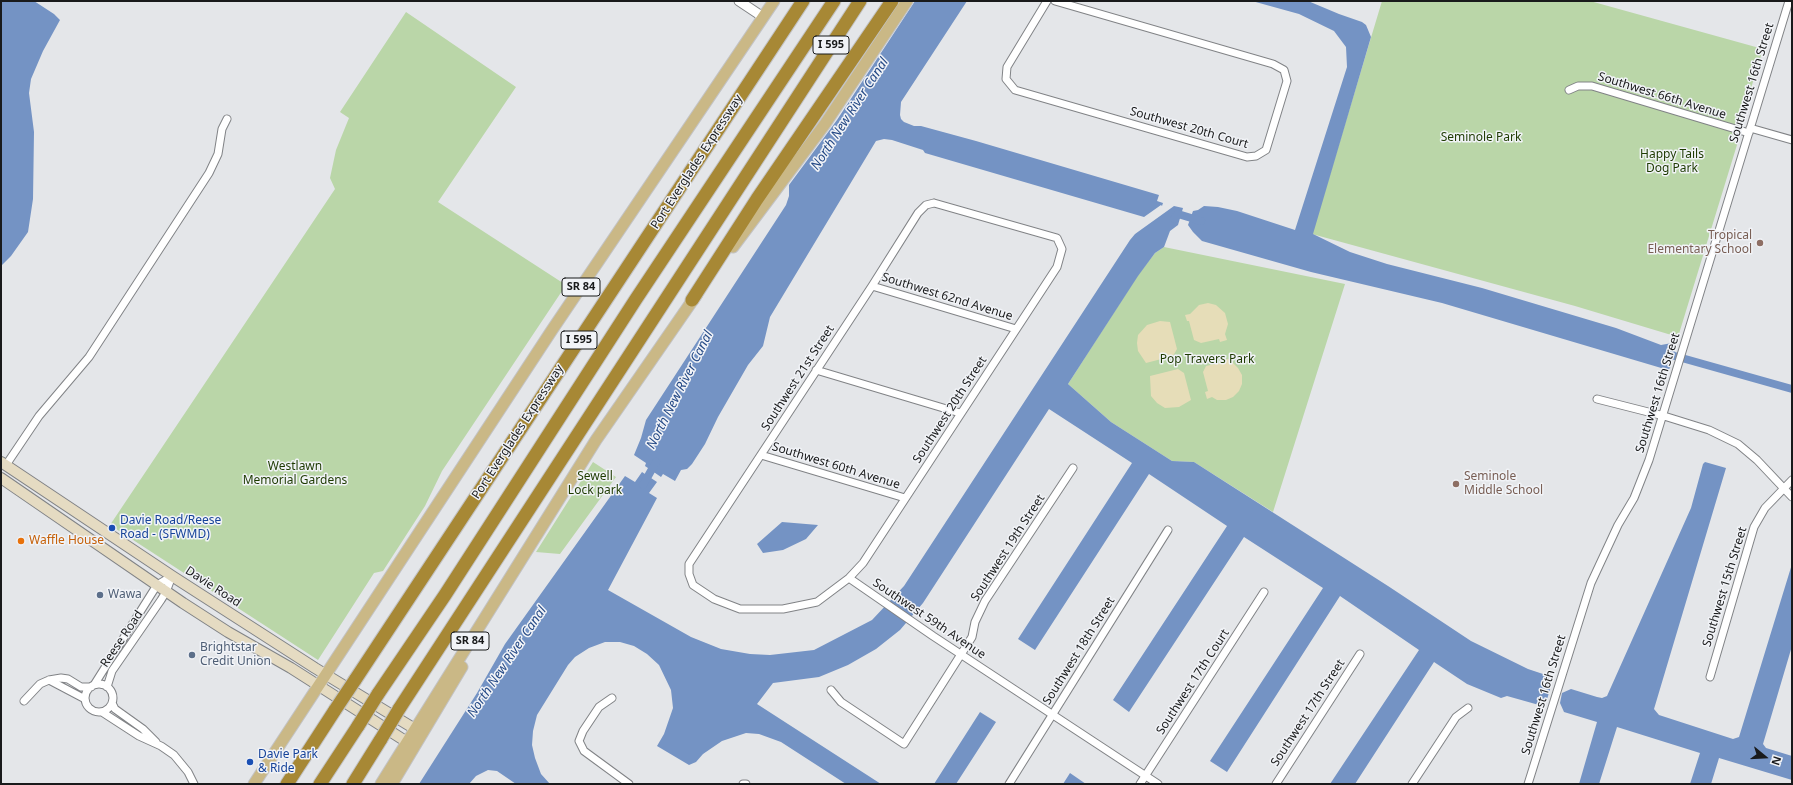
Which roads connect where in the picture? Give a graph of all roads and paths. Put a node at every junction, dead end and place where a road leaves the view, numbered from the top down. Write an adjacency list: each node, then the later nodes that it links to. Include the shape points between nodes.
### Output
1 (738, 1): 11 (street)
2 (774, 1): 11 (main road, SR 84)
3 (803, 1): 62 (highway, Port Everglades Expressway / I 595, bridge)
4 (834, 1): 59 (highway, bridge, via 640,292)
5 (860, 1): 63 (highway, I 595, bridge, via 399,709)
6 (892, 1): 18 (highway, via 757,199)
7 (907, 1): 18 (main road, SR 84, via 825,124)
8 (1047, 1): 9 (street, Southwest 20th Court, via 1006,67 1006,79 1015,90 1247,157 1256,156 1266,150 1287,81 1284,70 1273,64)
9 (1055, 1)
10 (1787, 2): 14 (street, Southwest 16th Street)
11 (763, 17): 41 (main road, SR 84, via 552,330)
12 (1569, 90): 14 (street, Southwest 66th Avenue, via 1578,86 1592,86)
13 (227, 119): 25 (street, via 222,129 218,154 209,173 89,356)
14 (1750, 131): 15 (street, Southwest 66th Avenue); 23 (street, Southwest 16th Street)
15 (1792, 140)
16 (926, 205): 17 (street, Southwest 21st Street, via 918,213); 19 (street, Southwest 20th Street, via 934,203 1057,238 1062,249 1057,267)
17 (872, 286): 19 (street, Southwest 62nd Avenue); 20 (street, Southwest 21st Street)
18 (692, 300): 33 (main road, SR 84, via 596,440)
19 (1016, 329): 22 (street, Southwest 20th Street)
20 (816, 370): 22 (street); 24 (street, Southwest 21st Street)
21 (1597, 399): 23 (street)
22 (960, 414): 31 (street, Southwest 20th Street)
23 (1664, 416): 29 (street, via 1708,430 1738,444); 74 (street, Southwest 16th Street, via 1634,498 1618,525 1591,583)
24 (761, 455): 31 (street, Southwest 60th Avenue); 35 (street, Southwest 21st Street, via 689,564 693,585 714,600 740,609 783,609 817,602)
25 (3, 463): 34 (main road, Davie Road)
26 (1074, 468): 39 (street, Southwest 19th Street, via 985,601 975,622 972,637)
27 (1, 478): 36 (main road)
28 (1792, 480): 29 (street, Southwest 15th Street)
29 (1784, 488): 30 (street); 42 (street, Southwest 15th Street, via 1765,508 1754,528)
30 (1792, 497)
31 (905, 498): 35 (street, Southwest 20th Street, via 863,563)
32 (1168, 530): 54 (street, Southwest 18th Street)
33 (525, 553): 55 (main road, SR 84); 65 (main road, via 489,621)
34 (172, 576): 36 (street, Reese Road); 37 (street, Reese Road); 41 (main road, Davie Road)
35 (850, 578): 39 (street, Southwest 59th Avenue)
36 (157, 585): 37 (main road); 44 (street, Reese Road)
37 (166, 592): 45 (main road); 46 (street, Reese Road, via 112,671)
38 (1264, 592): 58 (street, Southwest 17th Court)
39 (962, 654): 47 (street, Southwest 19th Street, via 904,744 841,702); 54 (street, Southwest 59th Avenue)
40 (1360, 654): 72 (street, Southwest 17th Street)
41 (327, 674): 45 (main road, SR 84); 55 (main road, Davie Road)
42 (1710, 677)
43 (49, 680): 44 (street, via 61,678 81,687); 49 (street); 50 (street, via 40,684)
44 (92, 686): 46 (street, via 101,684); 49 (street, via 86,692)
45 (320, 686): 56 (main road); 61 (main road, SR 84)
46 (107, 687): 51 (street, via 112,694)
47 (831, 690)
48 (612, 698): 66 (street, via 599,707 579,741 584,751)
49 (85, 699): 53 (street, via 90,709)
50 (24, 701)
51 (112, 703): 53 (street); 57 (street, via 115,709)
52 (1468, 708): 73 (street, via 1456,717)
53 (102, 712): 57 (street, via 139,736)
54 (1053, 714): 58 (street, Southwest 59th Avenue); 69 (street, Southwest 18th Street)
55 (415, 729): 56 (main road, SR 84)
56 (407, 742): 64 (main road, SR 84)
57 (161, 746): 60 (street, via 180,762)
58 (1146, 776): 70 (street, Southwest 17th Court); 71 (street, Southwest 59th Avenue)
59 (322, 782)
60 (194, 784)
61 (254, 784)
62 (287, 784)
63 (353, 784)
64 (381, 784)
65 (392, 784)
66 (629, 784)
67 (743, 784): 68 (street)
68 (746, 784)
69 (1009, 784)
70 (1140, 784)
71 (1158, 784)
72 (1276, 784)
73 (1412, 784)
74 (1528, 784)

